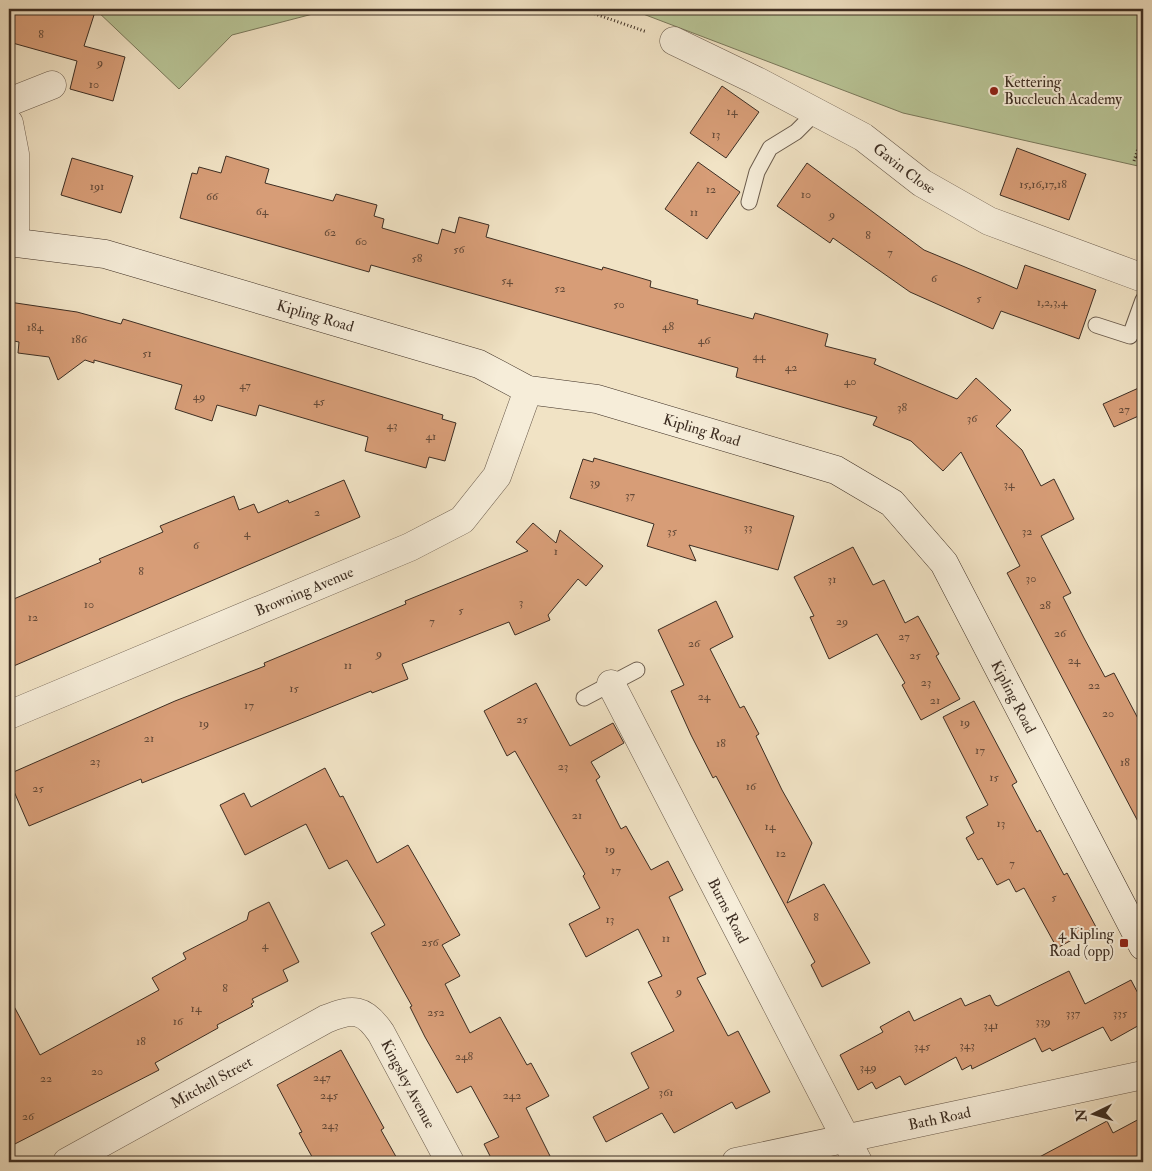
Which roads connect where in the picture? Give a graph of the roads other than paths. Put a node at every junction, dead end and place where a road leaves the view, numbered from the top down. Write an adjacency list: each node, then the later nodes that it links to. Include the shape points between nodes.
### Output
1 (674, 41): 4 (street, Gavin Close)
2 (52, 85): 3 (street)
3 (9, 102)
4 (816, 112): 6 (lane, via 796,132 770,148 757,172); 8 (street, Gavin Close, via 863,137 922,183 989,220)
5 (9, 123): 7 (street, via 15,154)
6 (749, 202)
7 (12, 241): 11 (street, Kipling Road, via 105,254 479,364)
8 (1143, 278)
9 (1143, 300): 10 (lane, via 1130,336)
10 (1096, 325)
11 (528, 390): 15 (street, Browning Avenue, via 497,476 462,520 402,550); 16 (street, Kipling Road, via 597,399 836,470 892,503 944,563)
12 (637, 670): 13 (lane)
13 (611, 684): 14 (lane); 19 (street, Burns Road)
14 (584, 698)
15 (9, 716)
16 (1143, 946)
17 (358, 1011): 20 (street, Mitchell Street, via 344,1011 326,1019); 21 (street, Kingsley Avenue, via 372,1020 381,1032)
18 (1143, 1075): 19 (street, Bath Road)
19 (846, 1137): 22 (street, Bath Road); 23 (street, Burns Road)
20 (67, 1162)
21 (450, 1162)
22 (736, 1162)
23 (858, 1162)

